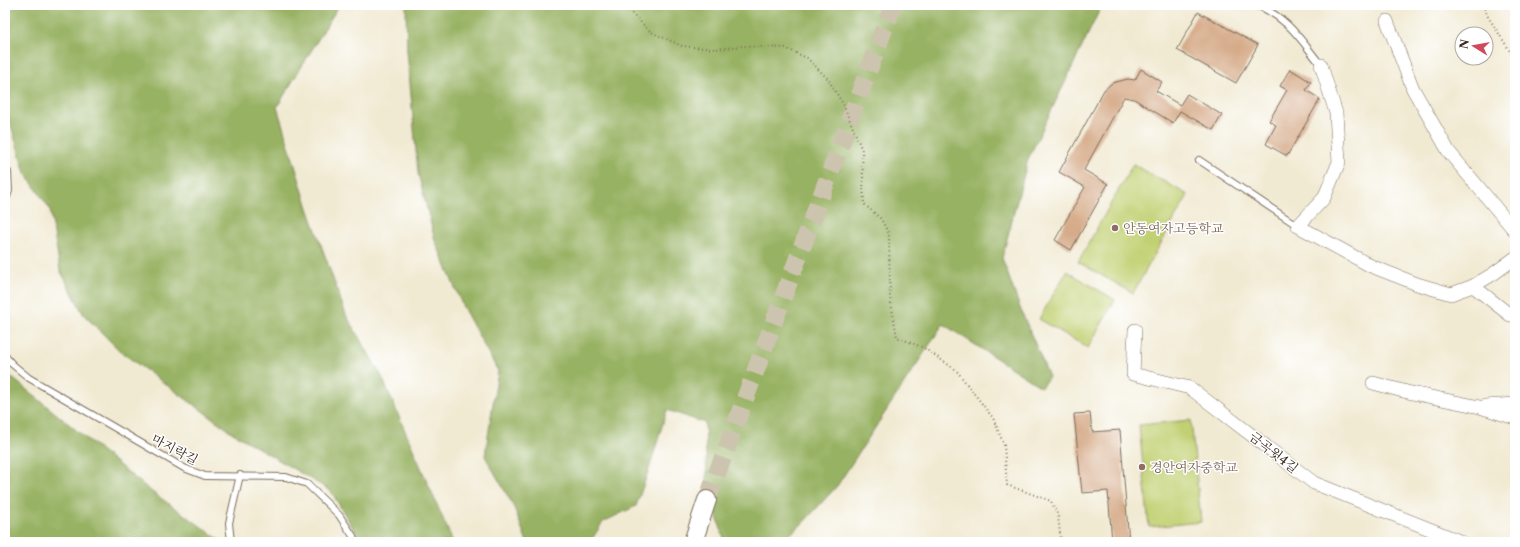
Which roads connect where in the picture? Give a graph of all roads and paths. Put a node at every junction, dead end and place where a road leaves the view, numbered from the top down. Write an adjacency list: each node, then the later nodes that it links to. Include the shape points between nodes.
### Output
1 (623, 5): 26 (path, via 651,32 682,46 716,50 743,46 785,48 807,58 828,79 843,104 862,150 864,204 882,218 889,234 890,297 897,337 924,348 956,370 993,418 1004,445 1007,485 1051,501 1058,516)
2 (1257, 5): 6 (lane, via 1290,25)
3 (1483, 5): 5 (path)
4 (1387, 21): 11 (street, via 1413,89 1449,152)
5 (1515, 59)
6 (1321, 65): 10 (street, via 1336,113 1339,162 1324,198)
7 (1199, 160): 10 (lane)
8 (8, 172): 9 (lane, via 9,191)
9 (5, 202)
10 (1298, 226): 13 (street, via 1371,266 1417,284 1452,294)
11 (1515, 231)
12 (1515, 258): 13 (street)
13 (1473, 286): 14 (street, via 1510,315)
14 (1515, 316)
15 (1135, 330): 27 (street, 금곡윗4길, via 1134,374 1190,388 1314,483)
16 (5, 356): 21 (lane, 마지락길, via 42,386 184,468 205,476)
17 (1373, 383): 19 (street)
18 (1515, 404): 19 (street, via 1489,404)
19 (1480, 407): 20 (street)
20 (1515, 418)
21 (240, 475): 23 (lane, via 229,523); 24 (lane, 마지락길, via 286,477 307,484 338,515)
22 (707, 500): 25 (street)
23 (232, 542)
24 (355, 542)
25 (693, 542)
26 (1061, 542)
27 (1461, 542)

